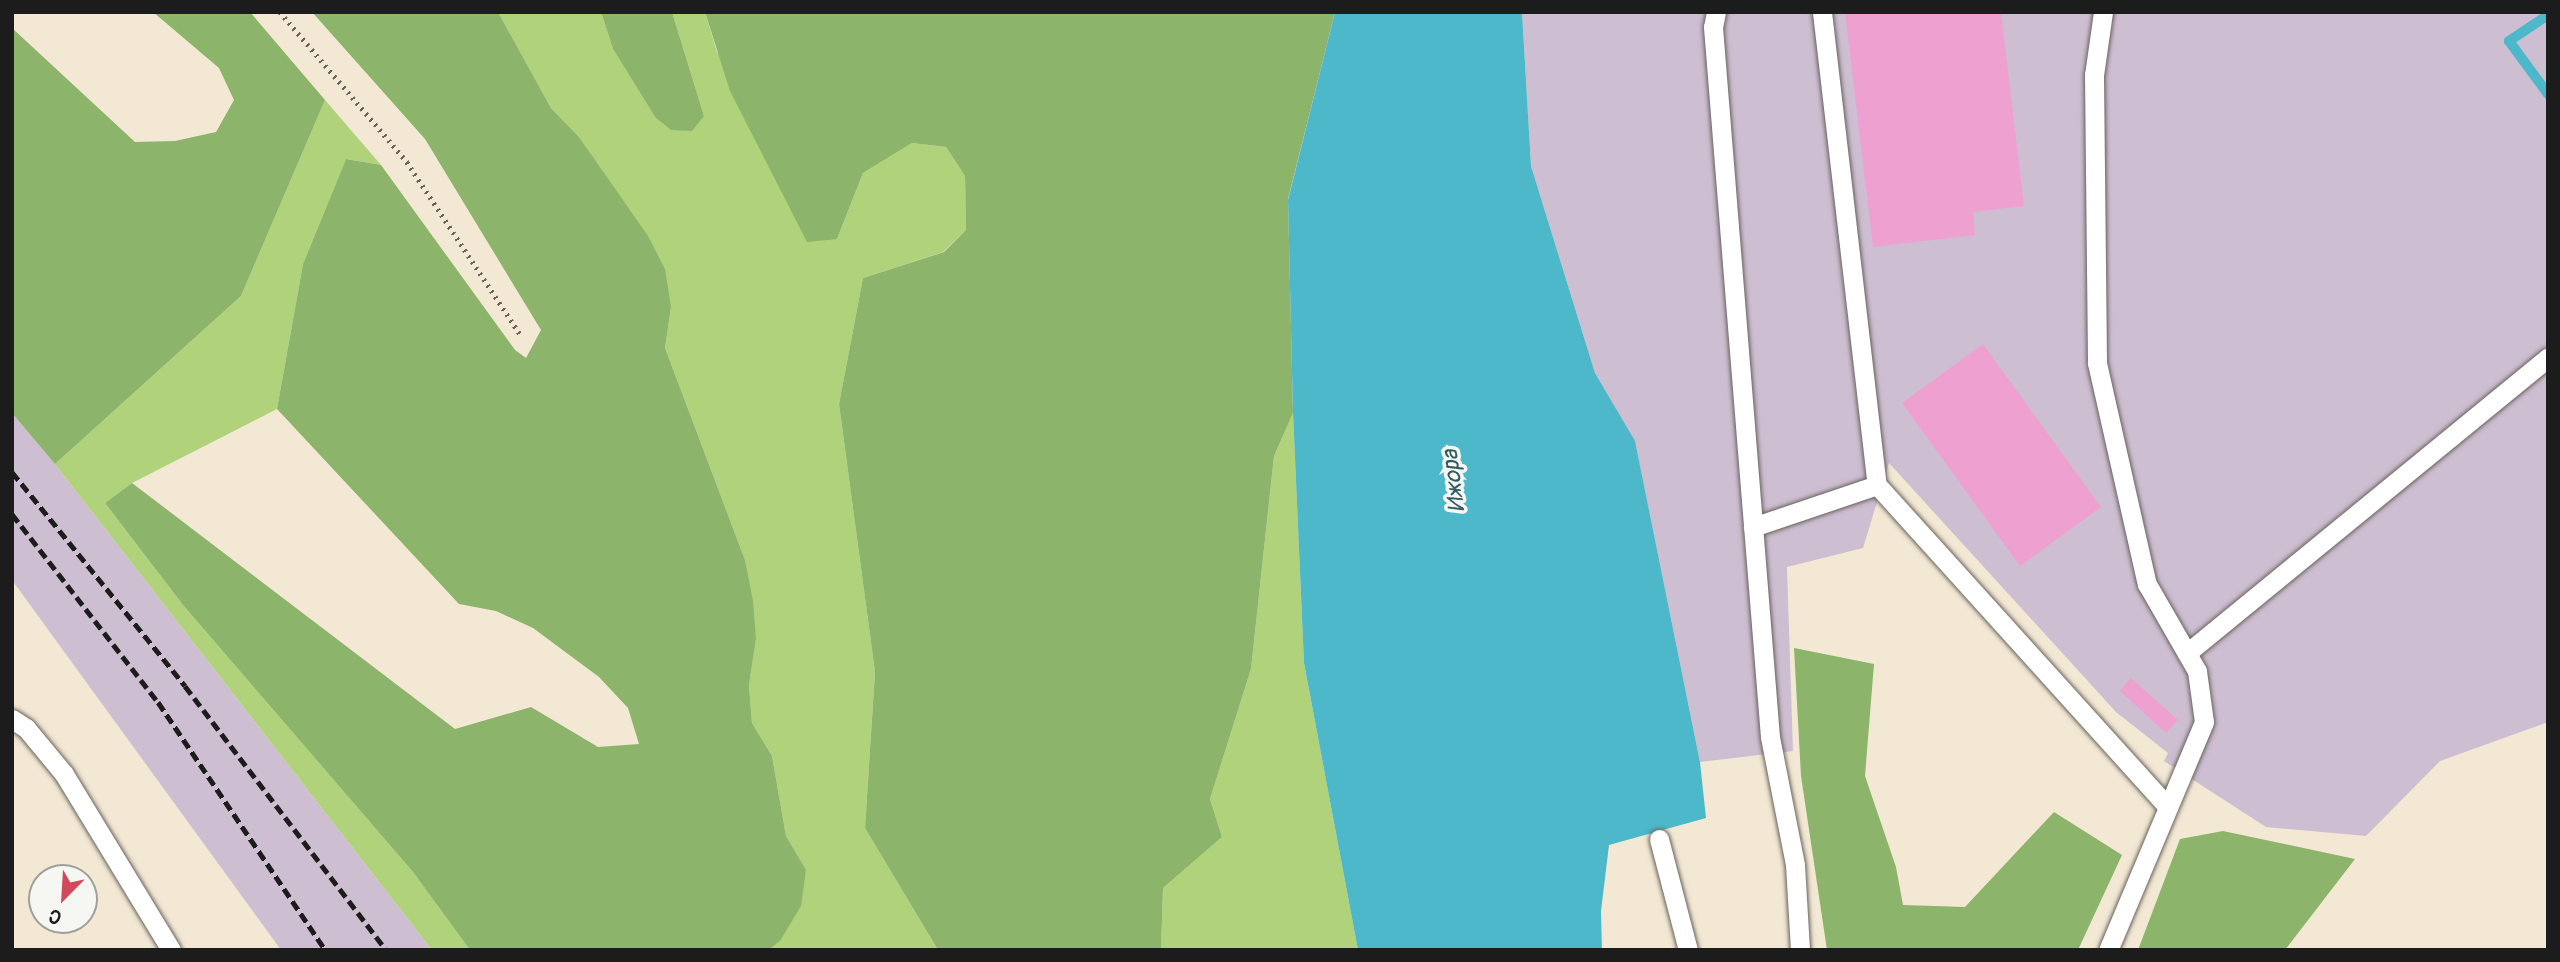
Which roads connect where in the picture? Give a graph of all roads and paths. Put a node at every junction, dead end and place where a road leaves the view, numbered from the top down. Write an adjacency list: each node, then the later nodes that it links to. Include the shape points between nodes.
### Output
1 (280, 12): 5 (path, via 407,162)
2 (1716, 12): 8 (lane, via 1713,27)
3 (1822, 12): 7 (lane)
4 (2102, 12): 9 (lane, via 2094,75 2096,363 2147,584)
5 (520, 334)
6 (2548, 357): 9 (lane)
7 (1877, 485): 8 (lane); 11 (lane)
8 (1753, 527): 15 (lane, via 1770,737 1795,864)
9 (2187, 653): 11 (lane, via 2197,671 2204,723)
10 (12, 719): 13 (lane, via 26,728 64,774)
11 (2167, 806): 16 (lane)
12 (1659, 839): 14 (lane)
13 (171, 950)
14 (1688, 950)
15 (1800, 950)
16 (2108, 950)

